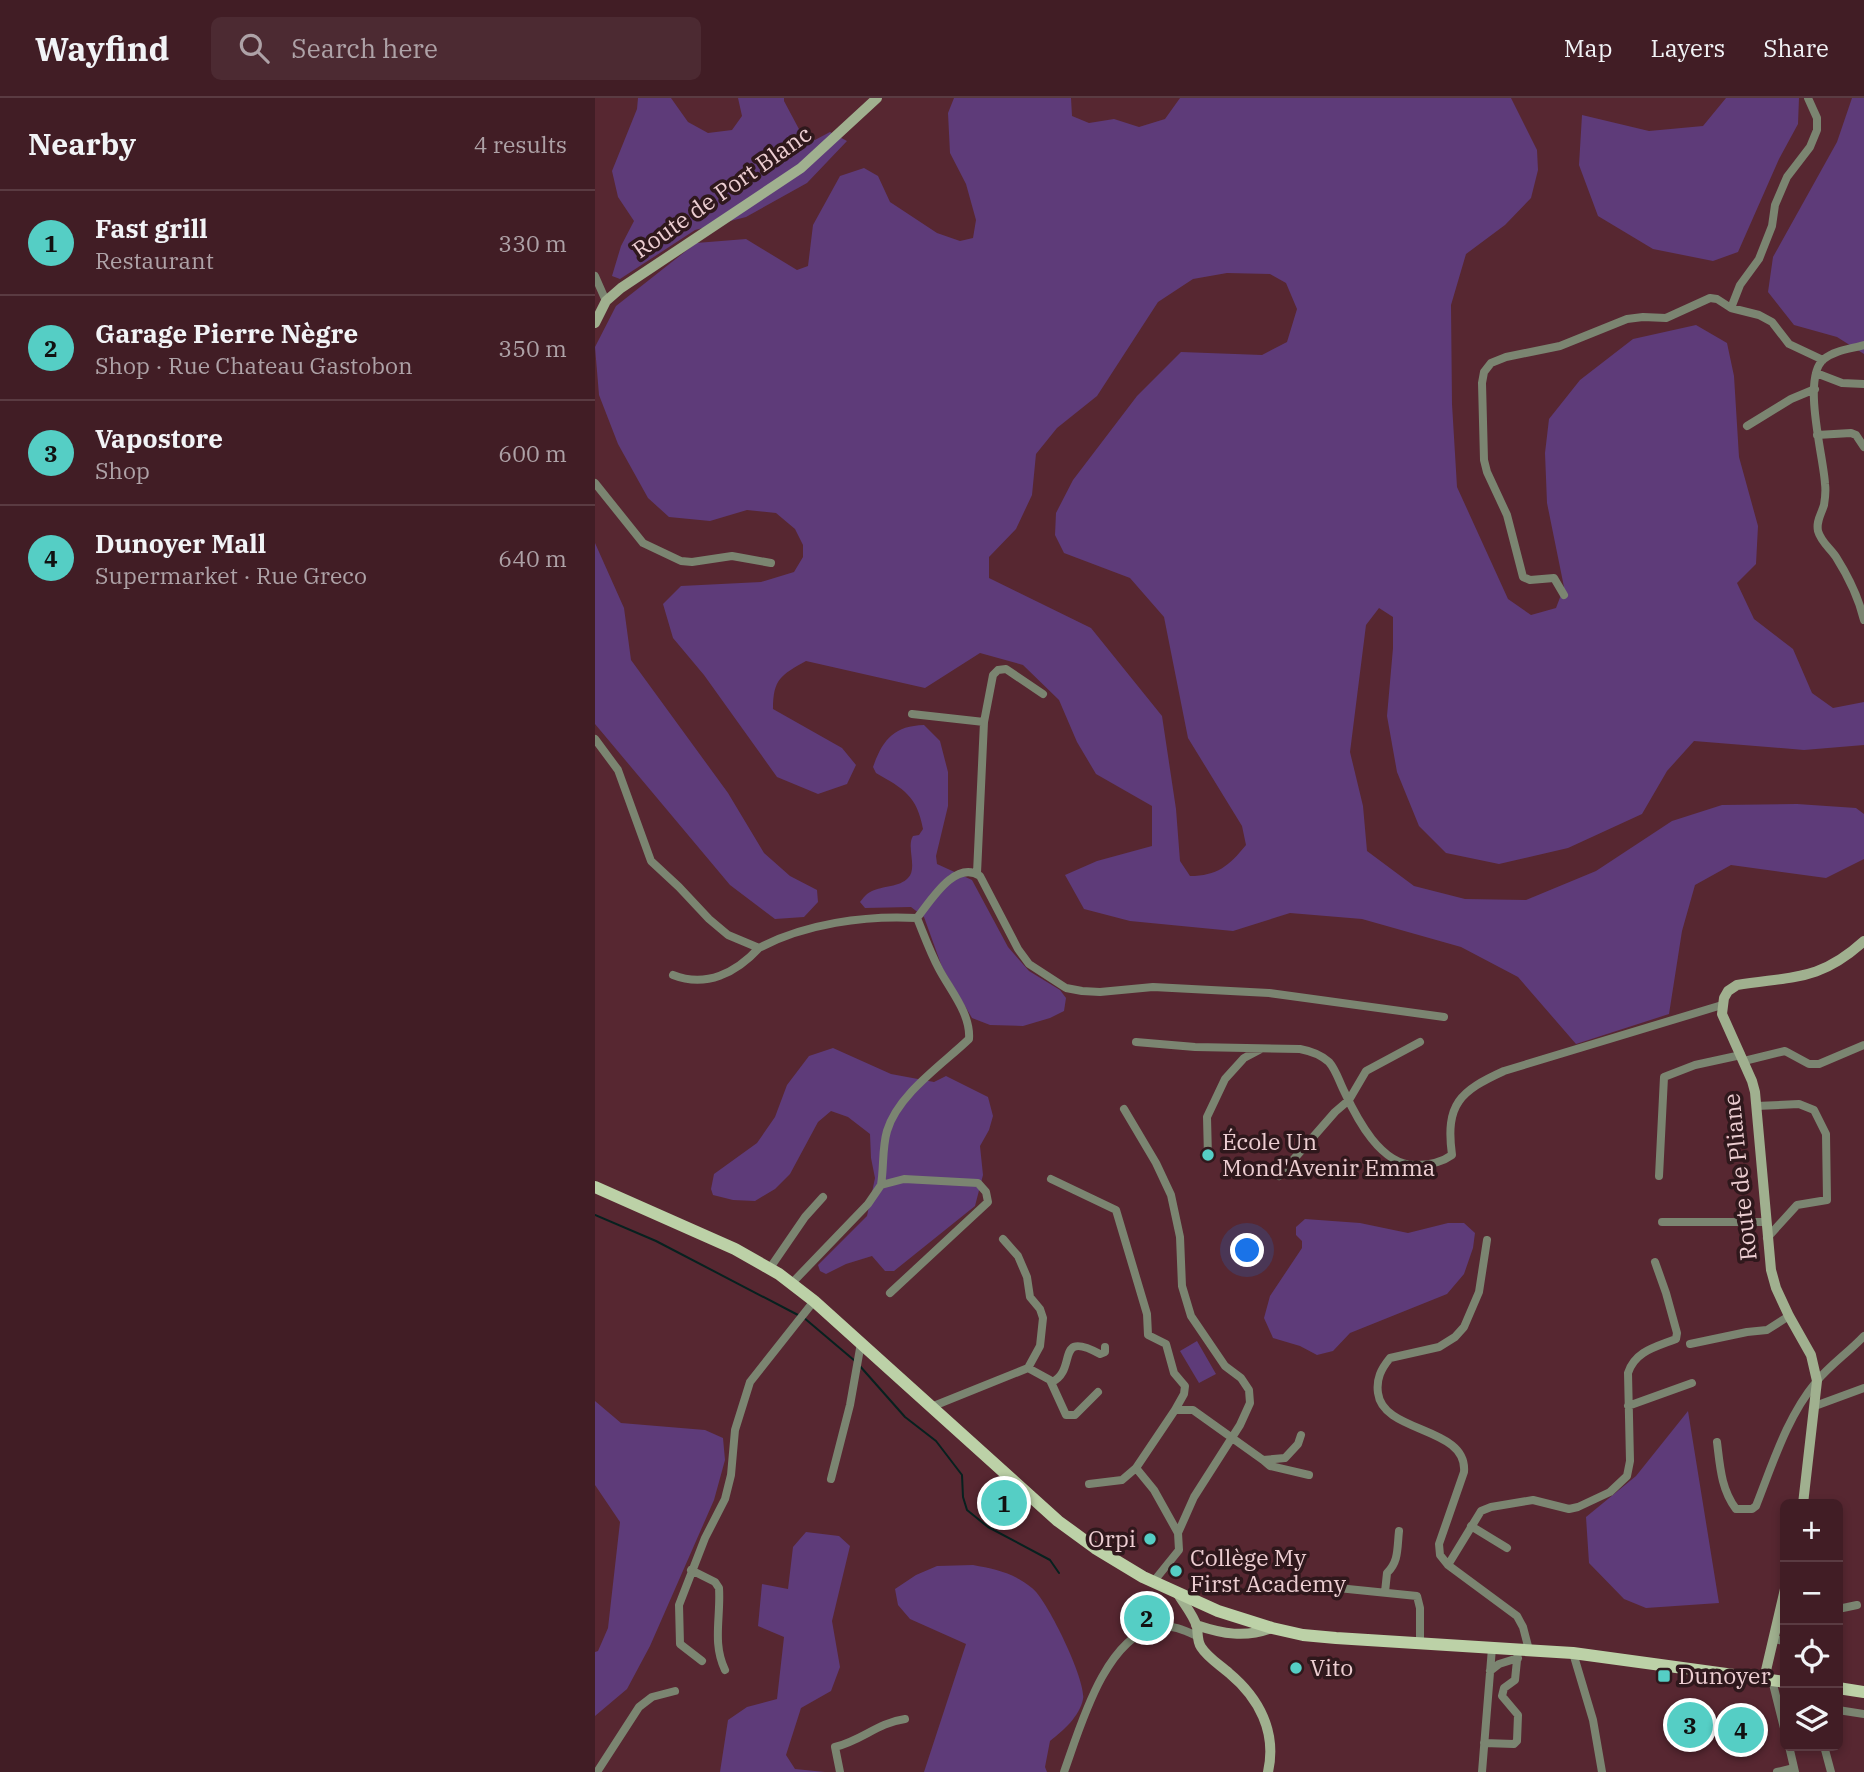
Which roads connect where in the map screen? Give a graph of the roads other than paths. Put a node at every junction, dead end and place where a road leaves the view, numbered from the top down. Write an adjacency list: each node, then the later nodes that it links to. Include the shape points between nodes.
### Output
1 (877, 98): 4 (street, Route de Port Blanc, via 801,168)
2 (1808, 98): 5 (street, via 1817,130 1787,177 1759,259)
3 (595, 276): 4 (street)
4 (606, 302): 6 (street, Route de Port Blanc)
5 (1731, 308): 8 (street, via 1773,322 1789,344); 17 (street, via 1710,298 1666,318 1627,319 1560,346 1501,358 1485,372 1484,460 1507,515 1523,577 1554,578)
6 (595, 323)
7 (1864, 345): 8 (street)
8 (1823, 360): 9 (street)
9 (1816, 373): 10 (street, via 1842,383); 11 (street)
10 (1864, 384)
11 (1815, 390): 12 (street); 13 (street)
12 (1747, 426)
13 (1817, 435): 14 (street, via 1851,433); 18 (street, via 1825,485 1817,529 1845,573)
14 (1864, 447)
15 (595, 483): 16 (street, via 643,543 673,558 692,562 732,556)
16 (771, 563)
17 (1564, 595)
18 (1864, 620)
19 (1043, 694): 21 (street, via 1006,669 998,670 993,675)
20 (912, 714): 21 (street)
21 (984, 722): 23 (street)
22 (595, 739): 26 (street, via 618,770 651,861 709,919 729,935)
23 (977, 873): 24 (street, via 953,877); 29 (street, via 1029,964 1066,988 1269,993)
24 (917, 918): 26 (street, via 864,919 810,929); 42 (street, via 963,1011 969,1039 923,1078 892,1120)
25 (1864, 941): 28 (street, via 1838,961 1806,976 1737,985 1728,990)
26 (759, 948): 27 (street, via 742,965 714,978 693,981)
27 (673, 975)
28 (1722, 1004): 34 (street, Route de Pliane, via 1728,1031); 35 (street, via 1480,1082 1454,1107 1449,1133 1452,1155 1443,1162 1410,1165 1396,1161 1360,1122)
29 (1444, 1017)
30 (1136, 1042): 33 (street)
31 (1420, 1042): 35 (street, via 1366,1071)
32 (1864, 1045): 34 (street, via 1819,1064 1809,1064 1785,1051)
33 (1263, 1048): 35 (street, via 1300,1049 1320,1056 1335,1070); 38 (street, via 1244,1058 1225,1079 1207,1117)
34 (1742, 1058): 36 (street, Route de Pliane); 39 (street, via 1695,1065 1664,1077)
35 (1349, 1100): 40 (street)
36 (1756, 1106): 46 (street, Route de Pliane); 47 (street, via 1799,1104 1814,1110 1826,1134 1828,1198 1797,1205)
37 (1124, 1109): 71 (street, via 1171,1195 1180,1237 1182,1286 1191,1316 1225,1366 1249,1390 1250,1403)
38 (1207, 1157)
39 (1659, 1175)
40 (1279, 1176)
41 (1051, 1179): 69 (street, via 1116,1210 1147,1314 1148,1335 1166,1343 1174,1373 1185,1386)
42 (881, 1185): 52 (street); 53 (street, via 904,1179 978,1183 988,1202)
43 (595, 1187): 51 (main road)
44 (823, 1197): 51 (street)
45 (1662, 1222): 46 (street)
46 (1766, 1222): 47 (street, Route de Pliane)
47 (1767, 1238): 55 (street, Route de Pliane, via 1773,1279)
48 (1003, 1239): 60 (street, via 1018,1256 1030,1297 1043,1318 1040,1346)
49 (1487, 1240): 83 (street, via 1479,1292 1464,1327 1439,1347 1390,1358 1377,1384 1378,1399 1387,1411 1436,1436 1461,1454 1465,1463 1439,1544)
50 (1655, 1262): 66 (street, via 1673,1314 1676,1339 1642,1353 1631,1363)
51 (770, 1268): 52 (main road)
52 (792, 1283): 54 (main road)
53 (890, 1293)
54 (814, 1301): 57 (main road); 84 (street, via 750,1382 735,1430 725,1499)
55 (1789, 1316): 58 (street, via 1767,1330); 61 (street, Route de Pliane, via 1811,1355)
56 (1864, 1336): 61 (street)
57 (861, 1343): 68 (main road); 76 (street)
58 (1690, 1344)
59 (1105, 1347): 62 (street, via 1100,1354 1082,1345 1070,1348 1061,1374)
60 (1028, 1368): 62 (street); 68 (street)
61 (1817, 1381): 67 (street, Route de Pliane); 72 (street, via 1789,1425 1752,1509 1736,1509 1727,1497)
62 (1052, 1382): 65 (street, via 1069,1416)
63 (1692, 1383): 66 (street)
64 (1864, 1388): 67 (street)
65 (1098, 1392)
66 (1628, 1406): 79 (street, via 1627,1476 1610,1492 1569,1509 1532,1500 1491,1507 1481,1511)
67 (1815, 1406): 78 (street, Route de Pliane)
68 (931, 1407): 85 (main road, via 1058,1521 1095,1549)
69 (1175, 1410): 71 (street, via 1193,1410); 74 (street)
70 (1301, 1435): 73 (street, via 1285,1458)
71 (1231, 1436): 73 (street); 81 (street)
72 (1717, 1442)
73 (1263, 1460): 75 (street)
74 (1136, 1468): 77 (street, via 1122,1480); 81 (street)
75 (1309, 1475)
76 (831, 1479)
77 (1089, 1484)
78 (1804, 1499)
79 (1471, 1526): 82 (street); 83 (street)
80 (1399, 1531): 87 (street, via 1395,1567 1387,1573)
81 (1178, 1533): 85 (street, via 1178,1550)
82 (1507, 1548)
83 (1448, 1565): 98 (street, via 1517,1616 1523,1627)
84 (691, 1570): 100 (street, via 679,1605 680,1644); 101 (street, via 719,1588 716,1644)
85 (1154, 1581): 88 (main road)
86 (1338, 1588): 87 (street)
87 (1385, 1592): 96 (street, via 1413,1594 1419,1599)
88 (1178, 1594): 92 (main road); 93 (street)
89 (1857, 1605): 90 (street)
90 (1843, 1608)
91 (1780, 1610): 94 (street)
92 (1272, 1628): 93 (street, via 1248,1635); 96 (main road)
93 (1197, 1630): 114 (street, via 1203,1650 1258,1703 1268,1724); 118 (street, via 1158,1626 1125,1644 1097,1687)
94 (1773, 1639): 95 (street); 103 (street)
95 (1780, 1640)
96 (1420, 1644): 97 (main road)
97 (1492, 1648): 98 (main road); 102 (street)
98 (1522, 1653): 99 (main road); 102 (street); 111 (street, via 1515,1680 1502,1696 1518,1715 1517,1741)
99 (1573, 1653): 103 (main road); 120 (street, via 1593,1720)
100 (702, 1661)
101 (725, 1671)
102 (1490, 1671): 111 (street)
103 (1774, 1680): 107 (street)
104 (1843, 1689): 106 (main road)
105 (675, 1691): 116 (street, via 652,1697 639,1707)
106 (1864, 1692)
107 (1780, 1708)
108 (1843, 1711): 109 (street)
109 (1864, 1714)
110 (905, 1719): 117 (street, via 882,1724 861,1739 835,1747)
111 (1484, 1743): 119 (street)
112 (1790, 1751): 115 (street)
113 (1825, 1751): 122 (street)
114 (1266, 1770)
115 (1795, 1770): 121 (street)
116 (597, 1772)
117 (840, 1772)
118 (1064, 1772)
119 (1482, 1772)
120 (1602, 1772)
121 (1777, 1772)
122 (1831, 1772)

